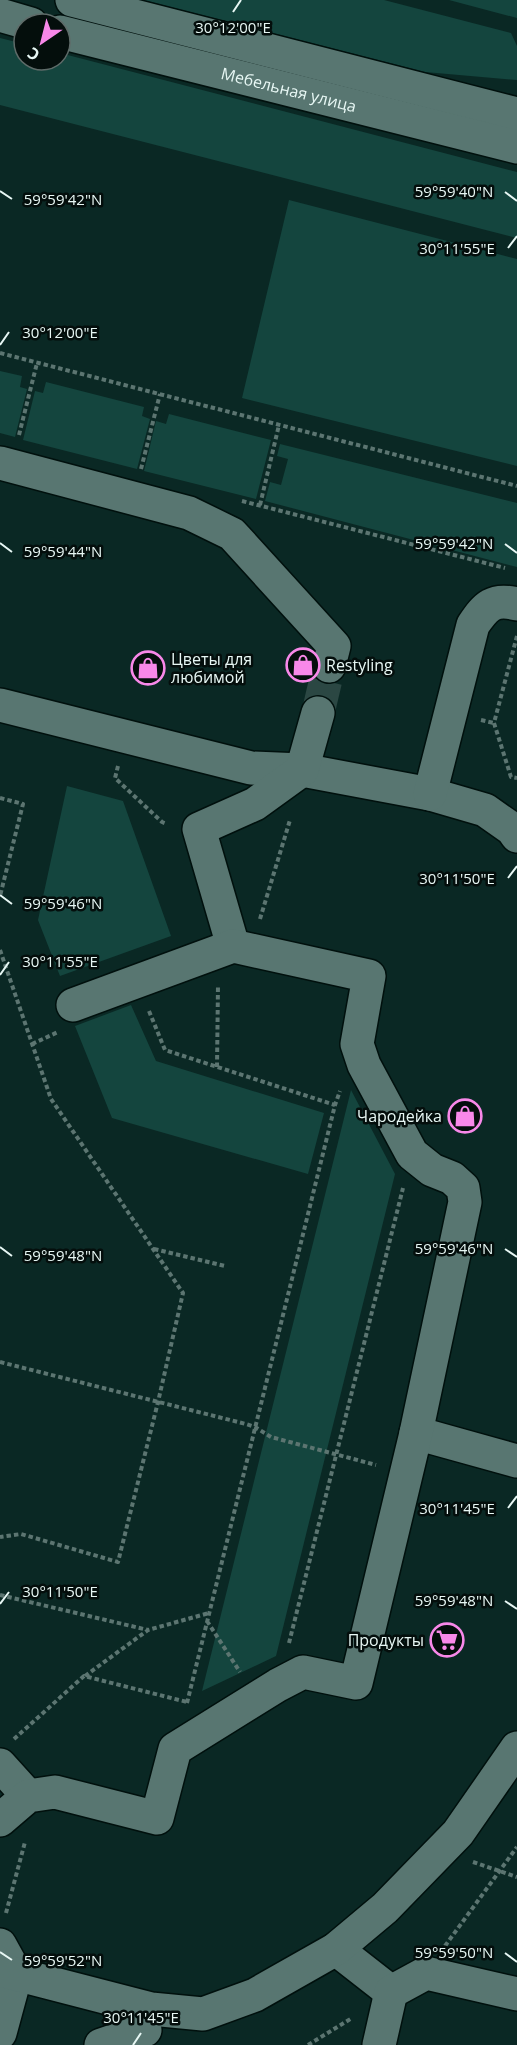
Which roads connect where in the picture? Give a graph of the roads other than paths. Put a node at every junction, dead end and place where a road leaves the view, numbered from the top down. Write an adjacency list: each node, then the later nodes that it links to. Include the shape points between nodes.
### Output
1 (72, 0): 3 (street, Мебельная улица)
2 (72, 35): 4 (street, Мебельная улица)
3 (517, 114)
4 (517, 147)
5 (9, 453): 7 (street, via 189,513 232,534 334,646)
6 (517, 604): 11 (street, via 504,601 486,607 473,625)
7 (329, 666)
8 (0, 705): 10 (street, via 251,768)
9 (318, 712): 10 (street)
10 (302, 770): 11 (street); 13 (street, via 255,804 199,829)
11 (430, 794): 12 (street, via 485,810)
12 (517, 836)
13 (242, 948): 14 (street, via 137,982); 15 (street, via 369,976 357,1044 364,1065 412,1154 463,1188 465,1202)
14 (67, 1018)
15 (416, 1433): 16 (street); 19 (street, via 356,1683 303,1672 175,1749 157,1818 55,1791)
16 (517, 1461)
17 (517, 1748): 22 (street, via 458,1833 385,1908)
18 (4, 1754): 19 (street)
19 (28, 1797): 20 (street)
20 (0, 1820)
21 (2, 1934): 23 (street)
22 (336, 1949): 24 (street); 26 (street, via 255,1995 203,2014)
23 (8, 1972): 26 (street); 27 (street)
24 (391, 1992): 25 (street, via 426,1973); 29 (street)
25 (517, 1994)
26 (146, 2028): 28 (street)
27 (0, 2033)
28 (101, 2045)
29 (379, 2045)

